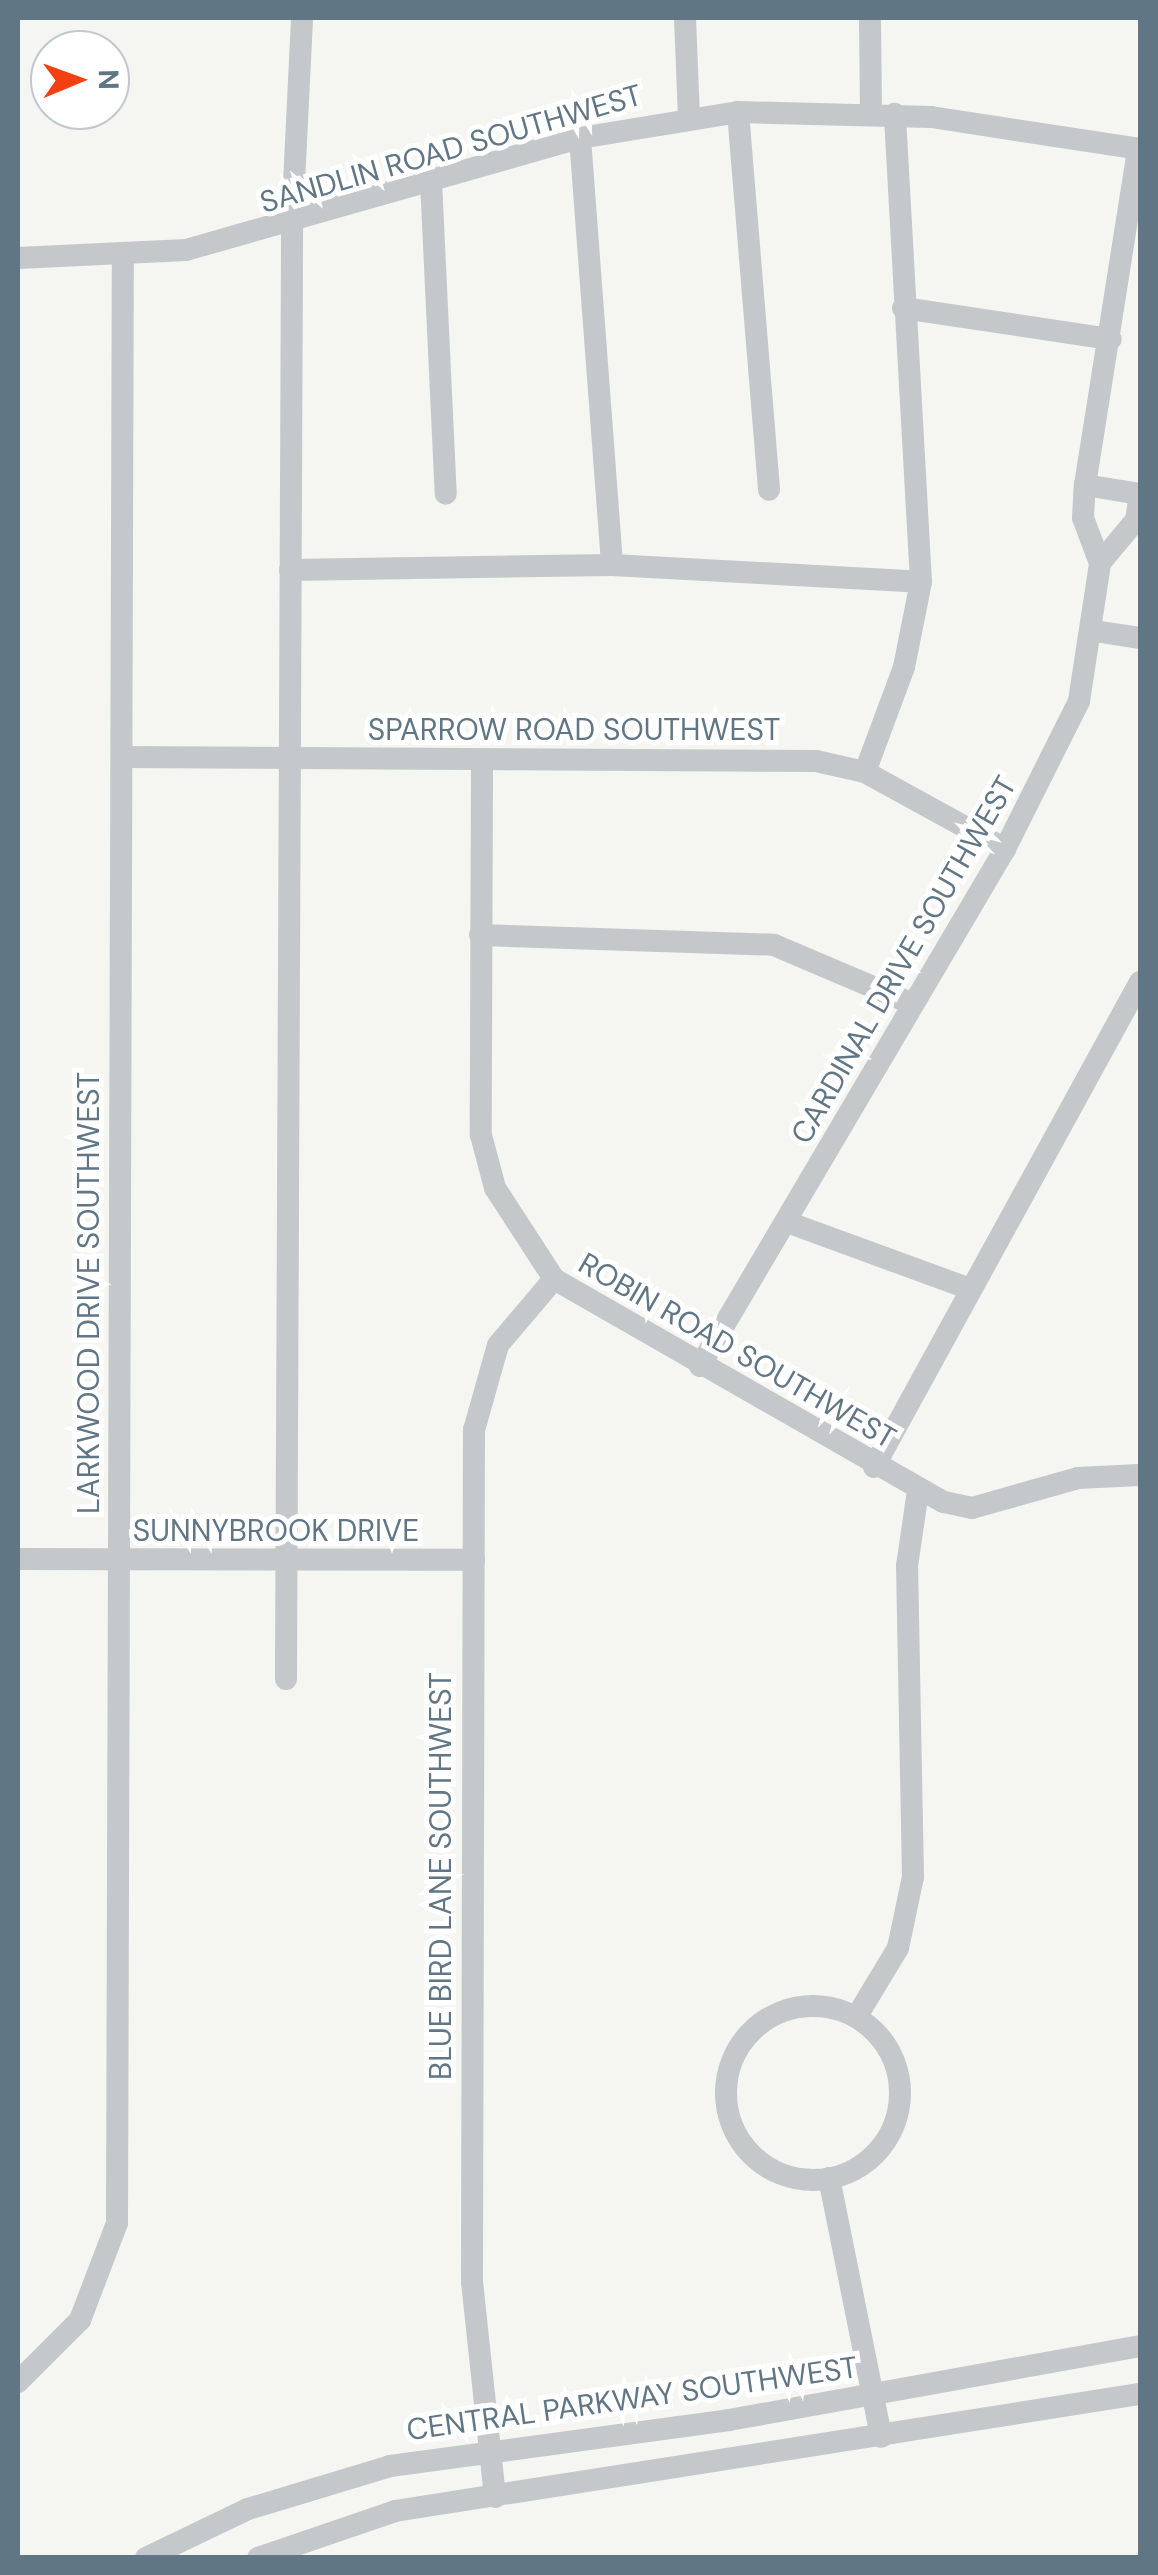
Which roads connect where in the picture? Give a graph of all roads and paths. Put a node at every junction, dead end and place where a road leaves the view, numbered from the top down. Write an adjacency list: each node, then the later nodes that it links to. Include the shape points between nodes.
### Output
1 (302, 18): 11 (street)
2 (684, 18): 7 (street)
3 (870, 18): 4 (street)
4 (871, 111): 5 (street, SANDLIN ROAD SOUTHWEST); 6 (street, SANDLIN ROAD SOUTHWEST)
5 (738, 112): 7 (street, SANDLIN ROAD SOUTHWEST); 17 (street)
6 (896, 114): 9 (street, SANDLIN ROAD SOUTHWEST); 14 (street)
7 (689, 116): 8 (street, SANDLIN ROAD SOUTHWEST)
8 (580, 138): 10 (street, SANDLIN ROAD SOUTHWEST); 21 (street)
9 (1139, 149): 15 (street, CARDINAL DRIVE SOUTHWEST)
10 (431, 180): 11 (street, SANDLIN ROAD SOUTHWEST); 18 (street)
11 (292, 224): 13 (street, SANDLIN ROAD SOUTHWEST); 22 (street)
12 (18, 258): 13 (street, SANDLIN ROAD SOUTHWEST)
13 (123, 258): 26 (street, LARKWOOD DRIVE SOUTHWEST)
14 (903, 308): 15 (street); 23 (street)
15 (1111, 339): 16 (street, CARDINAL DRIVE SOUTHWEST)
16 (1085, 485): 19 (street); 20 (street, CARDINAL DRIVE SOUTHWEST, via 1083,518)
17 (770, 490)
18 (446, 494)
19 (1139, 508): 20 (street)
20 (1100, 563): 24 (street, CARDINAL DRIVE SOUTHWEST)
21 (612, 566): 22 (street); 23 (street)
22 (290, 570): 27 (street)
23 (922, 582): 29 (street, via 904,667)
24 (1095, 631): 25 (street); 30 (street, CARDINAL DRIVE SOUTHWEST, via 1079,701)
25 (1140, 638)
26 (123, 757): 27 (street, SPARROW ROAD SOUTHWEST); 44 (street, LARKWOOD DRIVE SOUTHWEST)
27 (289, 760): 28 (street, SPARROW ROAD SOUTHWEST); 42 (street)
28 (482, 761): 29 (street, SPARROW ROAD SOUTHWEST, via 715,757); 31 (street, ROBIN ROAD SOUTHWEST)
29 (865, 772): 30 (street, SPARROW ROAD SOUTHWEST)
30 (1004, 849): 33 (street, CARDINAL DRIVE SOUTHWEST)
31 (480, 936): 33 (street, via 774,945); 35 (street, ROBIN ROAD SOUTHWEST, via 482,1134 495,1188)
32 (1140, 982): 36 (street)
33 (913, 1004): 34 (street, CARDINAL DRIVE SOUTHWEST)
34 (787, 1222): 36 (street); 37 (street, CARDINAL DRIVE SOUTHWEST)
35 (554, 1279): 37 (street, ROBIN ROAD SOUTHWEST); 43 (street, BLUE BIRD LANE SOUTHWEST, via 484,1373)
36 (970, 1289): 38 (street)
37 (700, 1366): 38 (street, ROBIN ROAD SOUTHWEST)
38 (874, 1467): 40 (street, ROBIN ROAD SOUTHWEST)
39 (1140, 1475): 40 (street, ROBIN ROAD SOUTHWEST, via 1078,1478 972,1508)
40 (918, 1492): 46 (street, via 907,1566 913,1877 898,1948)
41 (18, 1559): 44 (street, SUNNYBROOK DRIVE)
42 (286, 1560): 43 (street, SUNNYBROOK DRIVE); 44 (street, SUNNYBROOK DRIVE); 45 (street)
43 (474, 1560): 53 (street, BLUE BIRD LANE SOUTHWEST, via 472,2282)
44 (118, 1561): 49 (street, LARKWOOD DRIVE SOUTHWEST, via 117,2222 80,2320)
45 (286, 1679)
46 (857, 2016): 47 (street, via 893,2056 899,2109 874,2156); 47 (street, via 828,2006 769,2016 730,2061 729,2122 767,2168)
47 (829, 2178): 50 (street)
48 (1140, 2346): 50 (street, CENTRAL PARKWAY SOUTHWEST)
49 (18, 2382)
50 (873, 2394): 52 (street); 53 (street, CENTRAL PARKWAY SOUTHWEST)
51 (1140, 2394): 52 (street)
52 (882, 2437): 54 (street)
53 (489, 2450): 54 (street, BLUE BIRD LANE SOUTHWEST); 55 (street, CENTRAL PARKWAY SOUTHWEST, via 310,2488)
54 (495, 2497): 56 (street, via 394,2511)
55 (146, 2558)
56 (258, 2558)

